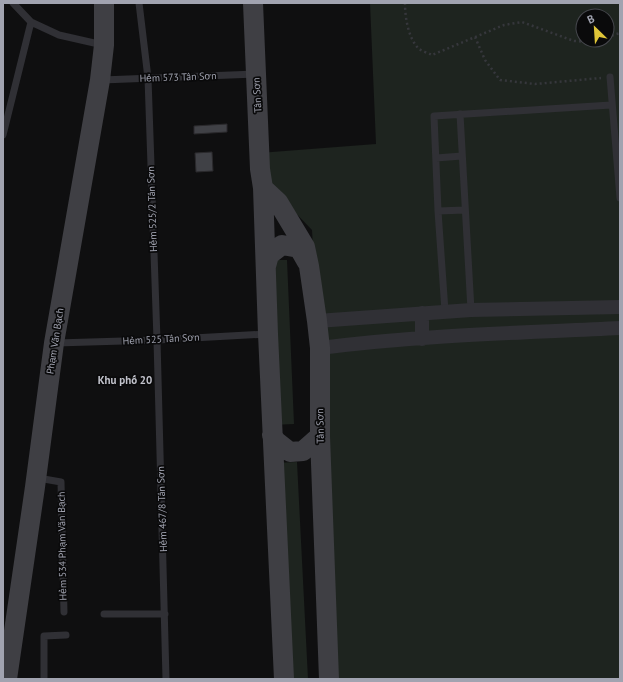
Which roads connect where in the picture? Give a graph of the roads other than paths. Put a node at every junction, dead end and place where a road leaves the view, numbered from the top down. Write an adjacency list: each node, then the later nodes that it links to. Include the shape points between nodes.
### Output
1 (13, 3): 5 (lane)
2 (104, 3): 6 (street, Phạm Văn Bạch)
3 (139, 3): 9 (lane, Hẻm 525/2 Tân Sơn)
4 (253, 3): 7 (street, Tân Sơn)
5 (31, 22): 6 (lane, via 59,35); 13 (lane)
6 (104, 45): 10 (street, Phạm Văn Bạch)
7 (256, 74): 9 (lane, Hẻm 573 Tân Sơn); 16 (street, Tân Sơn, via 260,169)
8 (610, 77): 11 (lane)
9 (148, 78): 10 (lane, Hẻm 573 Tân Sơn); 30 (lane, Hẻm 525/2 Tân Sơn)
10 (100, 80): 31 (street, Phạm Văn Bạch)
11 (611, 105): 12 (lane); 17 (lane)
12 (460, 114): 14 (lane); 15 (lane, via 434,116)
13 (3, 135)
14 (462, 156): 15 (lane); 18 (lane)
15 (436, 158): 19 (lane)
16 (264, 188): 20 (street, Tân Sơn); 21 (street, Tân Sơn, via 278,202 305,247)
17 (620, 198)
18 (465, 210): 19 (lane); 23 (lane)
19 (438, 212): 24 (lane)
20 (266, 266): 21 (street, via 269,255 282,245 299,248); 28 (street, Tân Sơn)
21 (309, 266): 26 (street, Tân Sơn)
22 (620, 307): 23 (street)
23 (471, 310): 24 (street)
24 (445, 311): 25 (street)
25 (422, 313): 26 (street); 29 (street)
26 (317, 321): 32 (street, Tân Sơn)
27 (620, 328): 29 (street)
28 (268, 334): 30 (lane, Hẻm 525 Tân Sơn); 33 (street, Tân Sơn)
29 (422, 339): 32 (street)
30 (157, 340): 31 (lane, Hẻm 525 Tân Sơn); 38 (lane, Hẻm 467/8 Tân Sơn)
31 (54, 343): 35 (street, Phạm Văn Bạch)
32 (320, 348): 34 (street, Tân Sơn)
33 (272, 435): 34 (street, via 290,452 303,451); 43 (street, Tân Sơn)
34 (320, 436): 44 (street, Tân Sơn)
35 (36, 478): 36 (lane, Hẻm 534 Phạm Văn Bạch, via 61,482); 40 (street, Phạm Văn Bạch)
36 (64, 612)
37 (104, 614): 38 (lane)
38 (165, 614): 42 (lane, Hẻm 467/8 Tân Sơn)
39 (66, 635): 41 (lane, via 44,636)
40 (7, 679)
41 (44, 679)
42 (166, 679)
43 (284, 679)
44 (329, 679)

